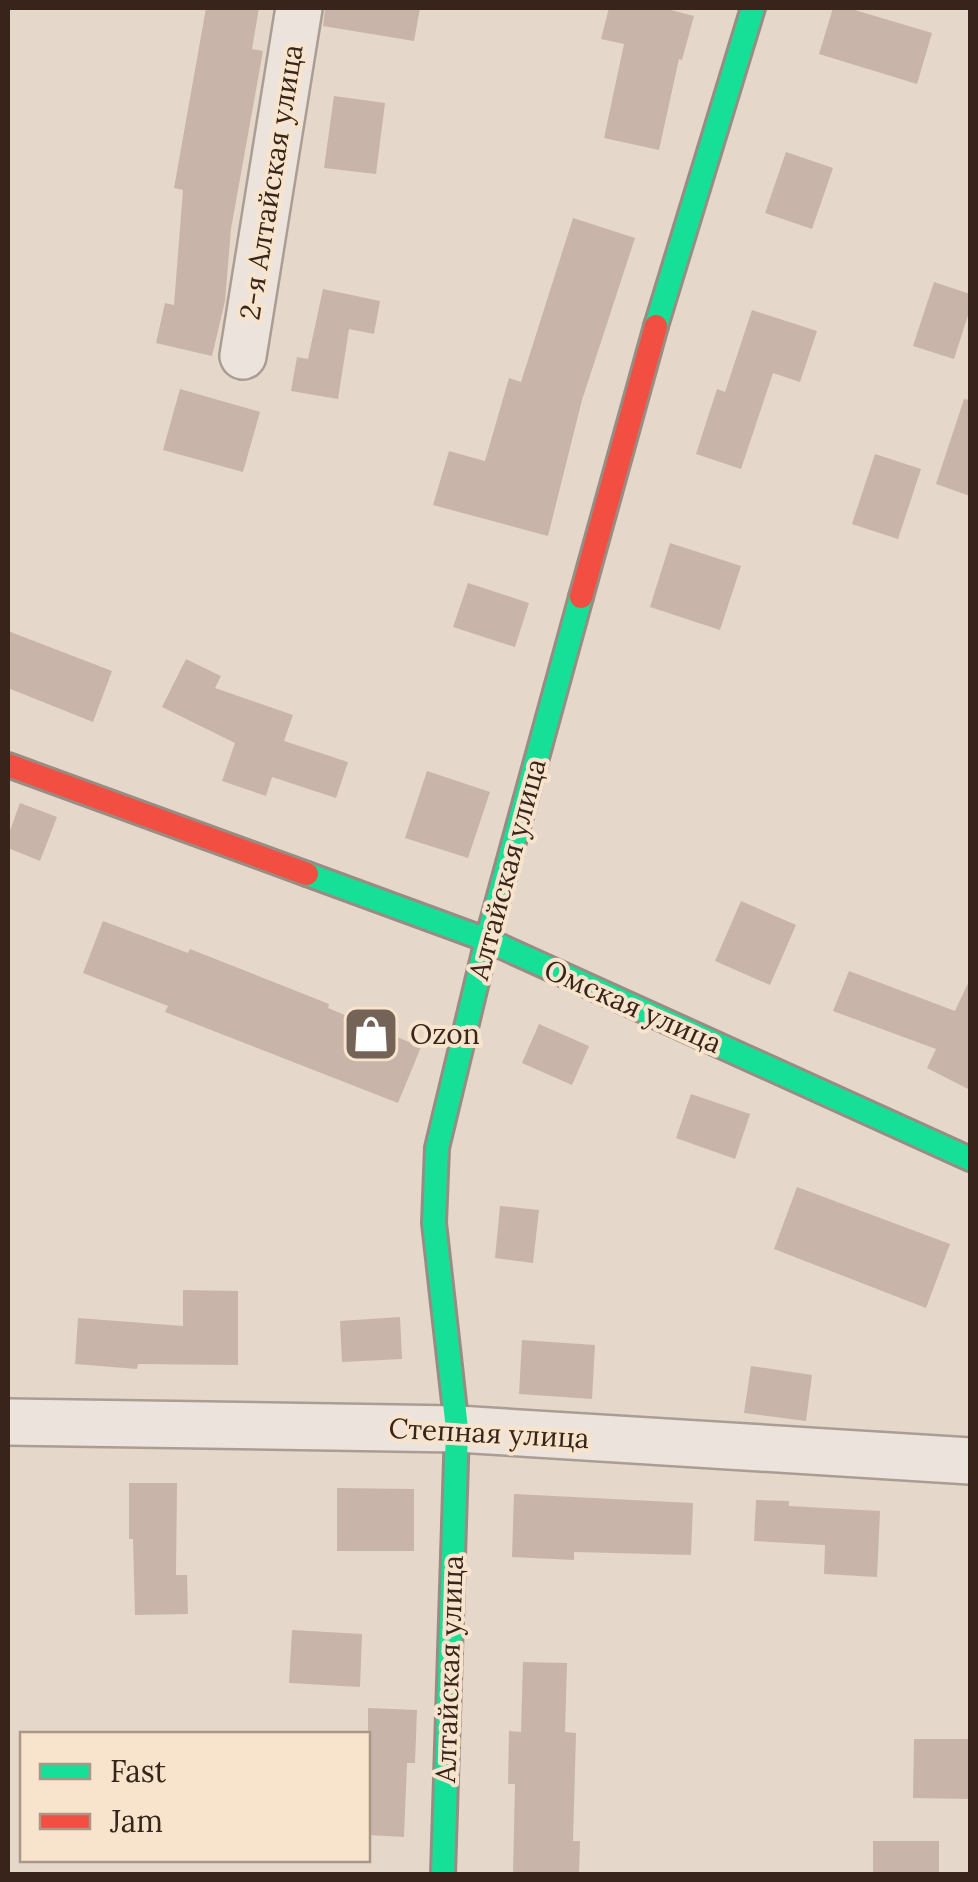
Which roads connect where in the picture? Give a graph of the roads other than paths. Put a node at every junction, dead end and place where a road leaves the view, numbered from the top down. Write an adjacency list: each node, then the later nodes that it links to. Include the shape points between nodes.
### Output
1 (298, 8): 3 (street, 2-я Алтайская улица)
2 (753, 8): 5 (street, Алтайская улица, via 664,297)
3 (244, 356)
4 (8, 765): 5 (street, Омская улица)
5 (487, 940): 6 (street, Омская улица); 8 (street, Алтайская улица, via 433,1183)
6 (970, 1159)
7 (8, 1422): 8 (street, Степная улица)
8 (457, 1429): 9 (street, Степная улица); 10 (street, Алтайская улица)
9 (970, 1460)
10 (443, 1874)

